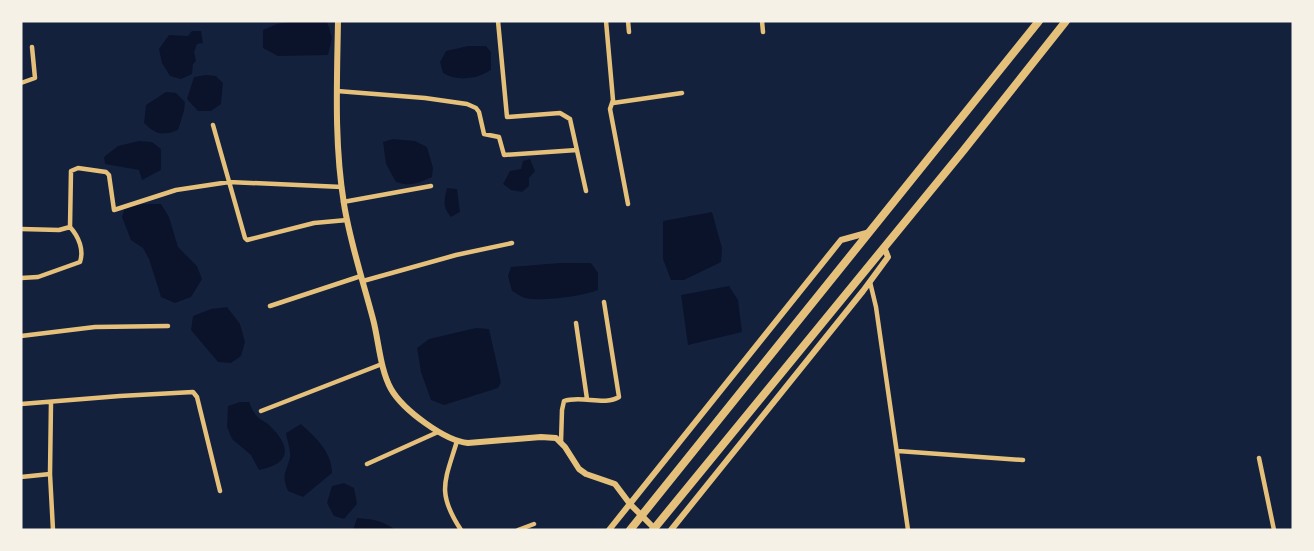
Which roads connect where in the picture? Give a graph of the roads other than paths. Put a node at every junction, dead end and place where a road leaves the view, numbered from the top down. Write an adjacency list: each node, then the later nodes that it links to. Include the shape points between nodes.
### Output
1 (338, 21): 12 (street)
2 (498, 21): 16 (street, via 507,117 564,114 570,119)
3 (606, 21): 14 (street)
4 (628, 21): 8 (street)
5 (762, 21): 9 (street)
6 (1066, 21): 28 (highway)
7 (1037, 22): 26 (highway)
8 (629, 32)
9 (763, 32)
10 (32, 47): 11 (street, via 35,78)
11 (21, 83)
12 (337, 91): 16 (street, via 472,106 479,112 482,131 499,137 504,155); 19 (street)
13 (682, 93): 14 (street)
14 (613, 103): 22 (street, via 610,109)
15 (213, 125): 17 (street)
16 (577, 150): 20 (street)
17 (229, 182): 19 (street); 23 (street, via 247,240 314,223); 24 (street, via 176,190 114,210 109,175 74,169 69,193)
18 (431, 186): 21 (street)
19 (342, 187): 21 (street)
20 (586, 191)
21 (344, 202): 23 (street)
22 (628, 204)
23 (346, 220): 30 (street)
24 (70, 227): 25 (street); 29 (street, via 80,240 80,262 38,277)
25 (21, 229)
26 (870, 232): 52 (street, via 841,240); 54 (highway)
27 (512, 243): 30 (street)
28 (884, 247): 31 (street, via 888,256); 59 (highway)
29 (21, 278)
30 (362, 279): 33 (street); 37 (street)
31 (870, 282): 45 (street); 60 (street)
32 (604, 302): 38 (street, via 619,397)
33 (270, 306)
34 (576, 324): 38 (street)
35 (168, 326): 36 (street, via 95,327)
36 (21, 336)
37 (382, 364): 41 (street); 42 (street, via 396,397)
38 (587, 399): 44 (street, via 563,403)
39 (51, 402): 40 (street); 49 (street); 51 (street, via 193,392)
40 (21, 404)
41 (261, 411)
42 (438, 432): 43 (street); 48 (street)
43 (457, 441): 44 (street, via 541,437); 56 (street, via 444,493)
44 (561, 442): 52 (street, via 579,469 615,484)
45 (898, 451): 47 (street); 61 (street)
46 (1259, 458): 62 (street)
47 (1023, 459)
48 (367, 464)
49 (50, 474): 50 (street); 55 (street)
50 (21, 477)
51 (220, 491)
52 (630, 504): 58 (street); 59 (street)
53 (534, 524): 57 (street)
54 (631, 528)
55 (53, 530)
56 (461, 530)
57 (518, 530)
58 (609, 530)
59 (654, 530)
60 (671, 530)
61 (908, 530)
62 (1274, 530)

